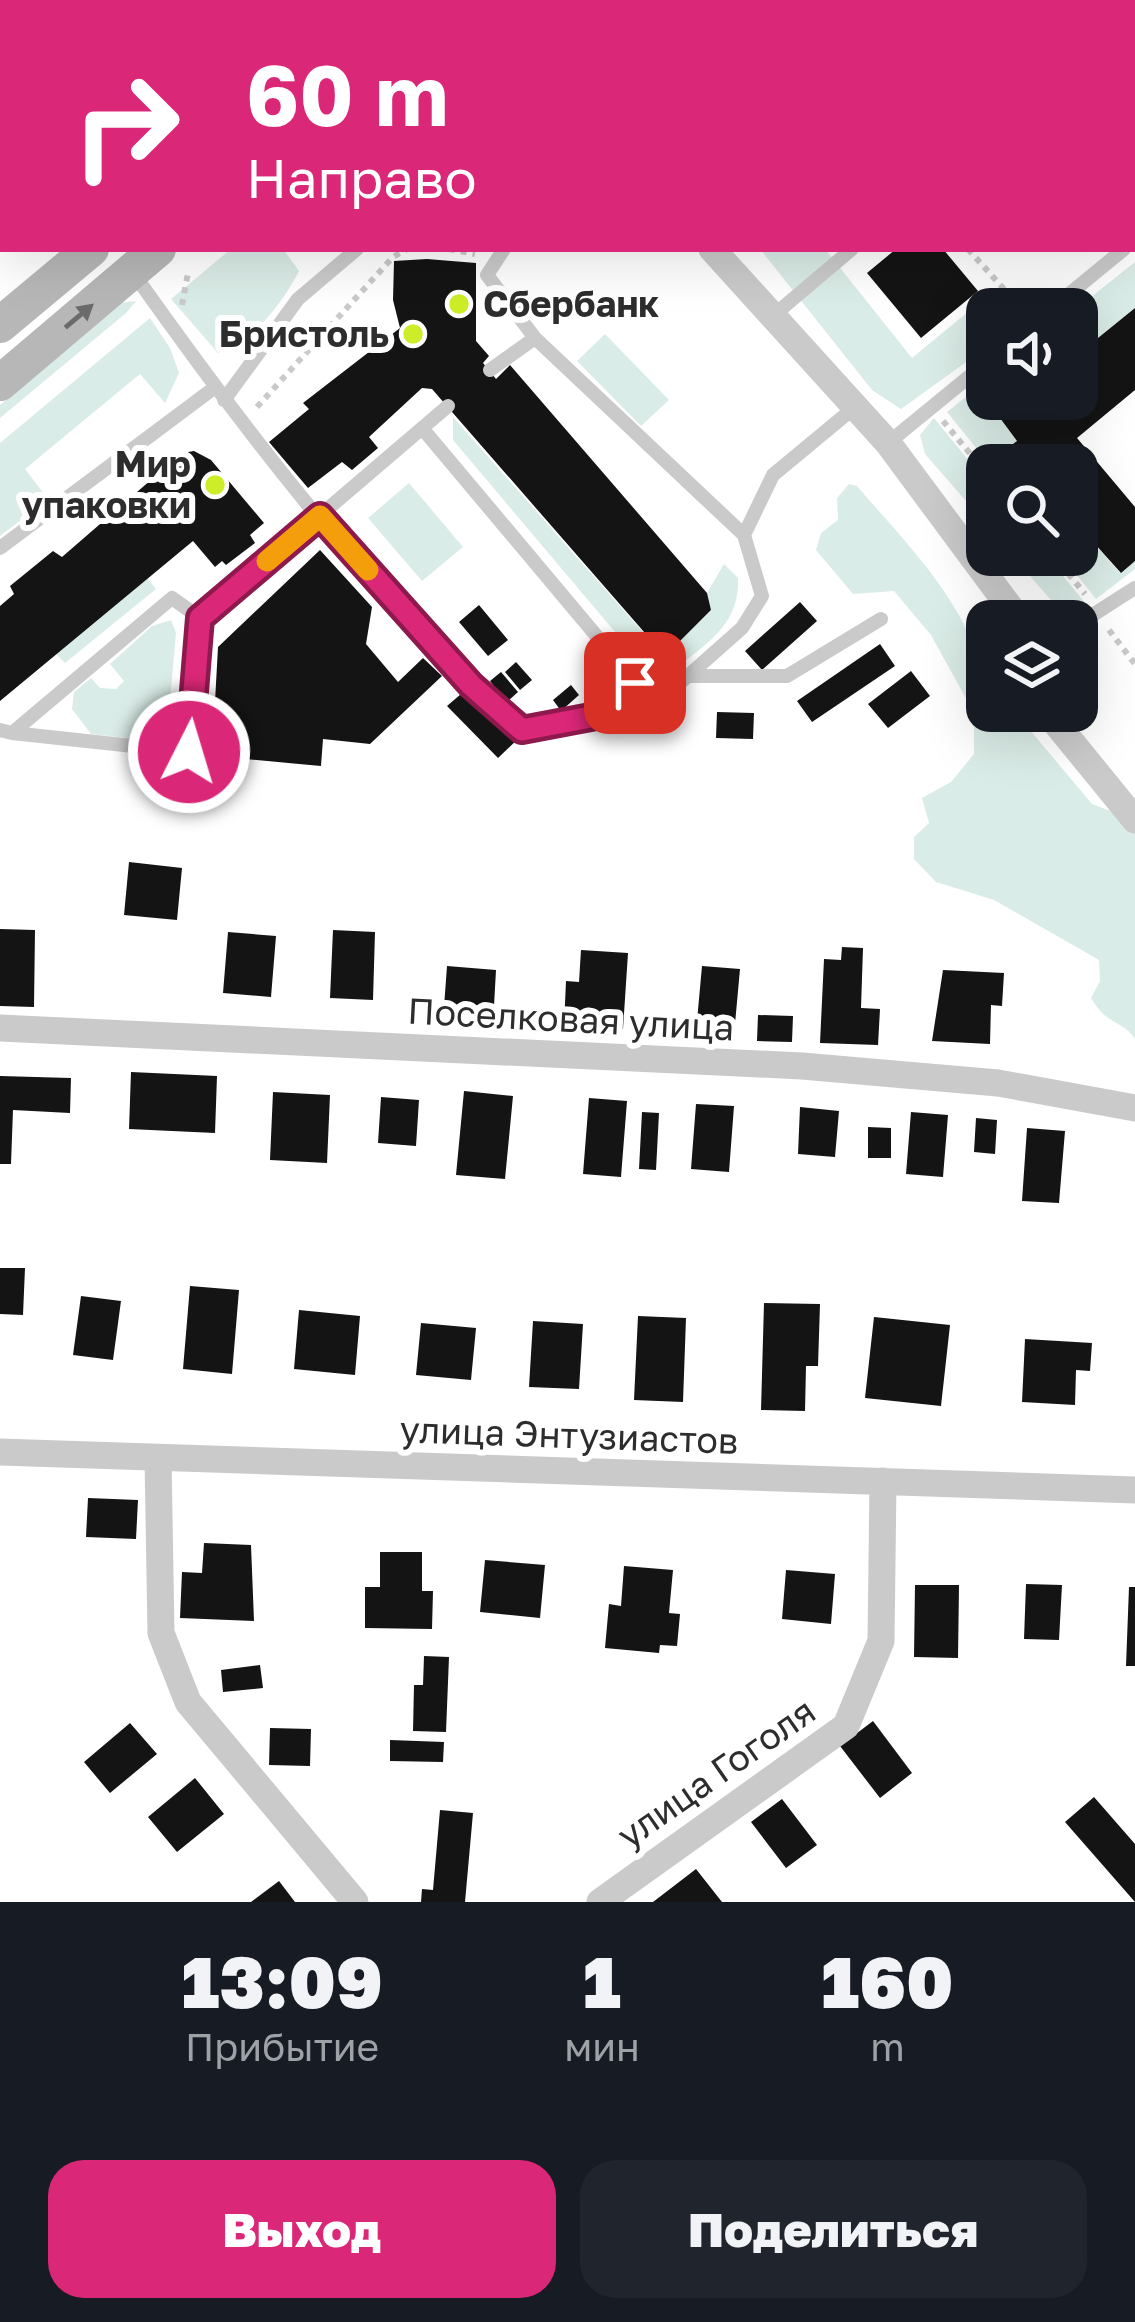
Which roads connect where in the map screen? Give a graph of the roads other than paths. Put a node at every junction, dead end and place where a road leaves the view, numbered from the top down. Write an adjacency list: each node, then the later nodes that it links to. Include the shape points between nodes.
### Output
1 (87, 252): 10 (main road)
2 (353, 252): 15 (lane, via 298,299)
3 (502, 252): 11 (lane, via 487,275)
4 (715, 252): 9 (street)
5 (848, 252): 9 (lane)
6 (1120, 252): 8 (lane)
7 (145, 260): 14 (main road, one-way to 7); 15 (lane)
8 (1077, 288)
9 (774, 315): 17 (street)
10 (0, 326)
11 (535, 338): 12 (lane); 21 (lane)
12 (490, 370)
13 (966, 379): 19 (lane)
14 (0, 383)
15 (219, 394): 20 (lane); 22 (lane)
16 (448, 406): 18 (lane)
17 (855, 407): 19 (street); 21 (lane, via 773,475)
18 (422, 428): 20 (lane); 29 (lane)
19 (888, 443): 24 (street)
20 (320, 516): 26 (lane); 29 (lane, via 471,685 522,730 596,716)
21 (744, 535): 28 (lane, via 763,596 742,628)
22 (0, 548)
23 (1135, 588): 25 (lane)
24 (1004, 600)
25 (1098, 612)
26 (200, 618): 30 (lane, via 172,598); 30 (lane, via 189,752)
27 (881, 619): 28 (lane, via 787,676)
28 (687, 676): 29 (lane, via 663,698)
29 (635, 683)
30 (6, 731)
31 (1063, 732): 32 (street)
32 (1135, 820)
33 (0, 1028): 34 (street, Поселковая улица, via 802,1066 998,1082)
34 (1135, 1108)
35 (0, 1452): 36 (street, улица Энтузиастов)
36 (158, 1458): 37 (street, улица Энтузиастов); 39 (street, via 161,1633 188,1702)
37 (883, 1481): 38 (street, улица Энтузиастов); 40 (street, улица Гоголя, via 881,1641 846,1726)
38 (1135, 1490)
39 (355, 1902)
40 (600, 1902)

